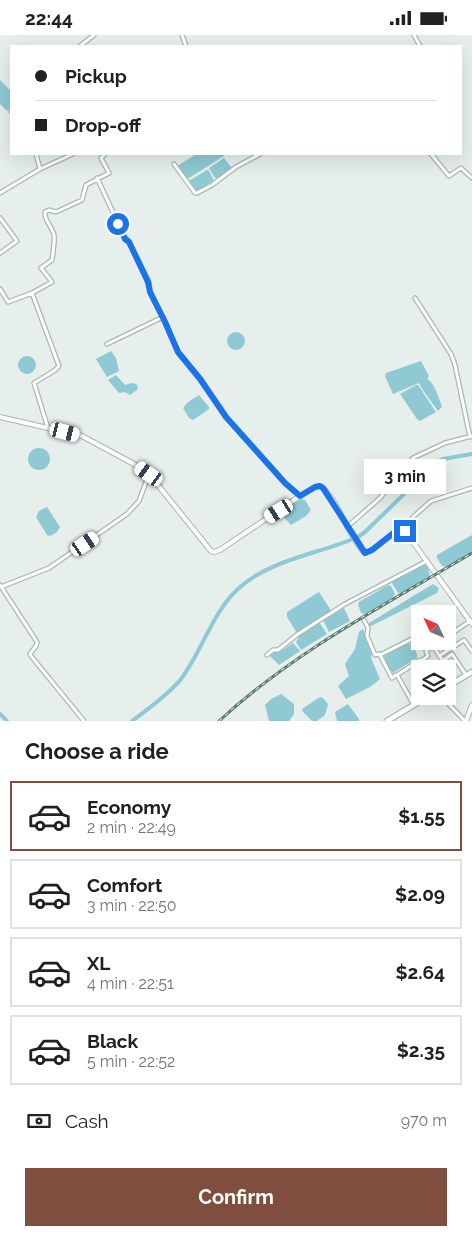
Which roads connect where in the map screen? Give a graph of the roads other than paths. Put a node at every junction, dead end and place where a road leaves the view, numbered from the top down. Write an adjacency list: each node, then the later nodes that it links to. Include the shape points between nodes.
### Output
1 (94, 35): 2 (street)
2 (81, 45)
3 (36, 155): 9 (street)
4 (71, 155): 9 (street)
5 (103, 155): 10 (street, via 101,158 109,173)
6 (258, 155): 8 (street, via 197,193)
7 (432, 155): 11 (street, via 448,176 461,168)
8 (174, 164)
9 (40, 169): 12 (street)
10 (97, 178): 16 (street, via 86,185 82,200 56,212 45,212 45,219 54,234 53,253 52,259 41,269 52,282); 18 (street)
11 (472, 178)
12 (0, 193)
13 (0, 218): 14 (street, via 17,241)
14 (0, 253)
15 (0, 289): 16 (street, via 8,302)
16 (32, 293): 21 (street, via 59,366 34,383)
17 (415, 298): 22 (street, via 451,353)
18 (163, 317): 19 (street); 25 (street, via 178,352 226,417)
19 (107, 344)
20 (0, 417): 21 (street)
21 (48, 428): 23 (street, via 82,436)
22 (471, 436): 26 (street, via 445,443 413,458 380,498)
23 (149, 474): 25 (street, via 214,552); 29 (street, via 139,501 127,515 50,568)
24 (472, 488): 27 (street, via 431,501 412,518)
25 (300, 496): 26 (street, via 315,487 322,487)
26 (348, 528): 27 (street, via 365,553 401,527)
27 (405, 531): 28 (street)
28 (428, 560): 31 (street); 37 (street, via 345,604)
29 (1, 586): 48 (street, via 37,642 30,656)
30 (364, 620): 38 (street, via 375,655)
31 (471, 620): 32 (street)
32 (456, 630)
33 (411, 640): 38 (street)
34 (427, 650): 41 (street, via 426,658)
35 (435, 650): 39 (street)
36 (472, 651): 39 (street, via 464,640)
37 (267, 655)
38 (380, 655): 41 (street, via 392,678)
39 (439, 656): 42 (street, via 442,661 452,654)
40 (472, 672): 42 (main road)
41 (397, 675): 44 (street)
42 (466, 675): 43 (main road)
43 (456, 681)
44 (411, 700)
45 (414, 705): 49 (main road)
46 (450, 705): 50 (street)
47 (472, 705): 50 (street)
48 (84, 721)
49 (387, 721)
50 (465, 721)

